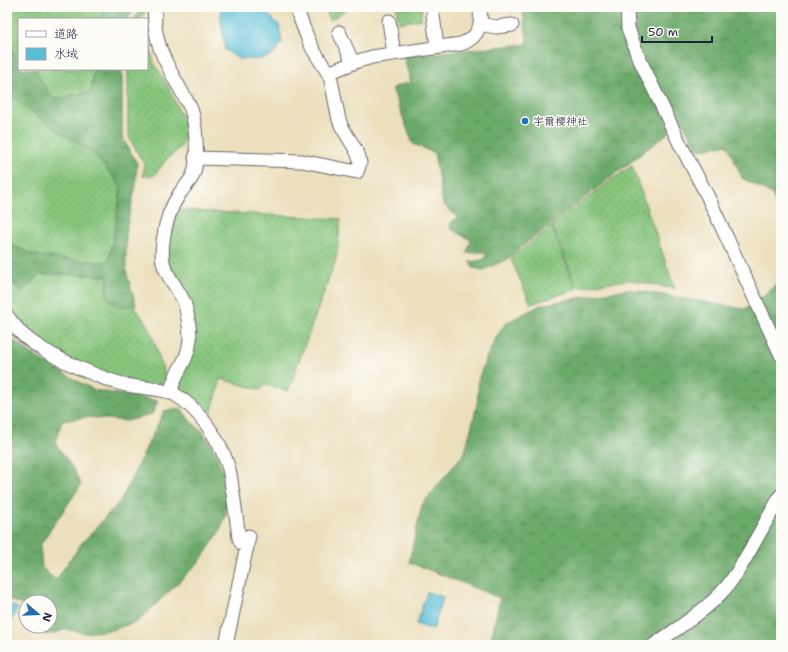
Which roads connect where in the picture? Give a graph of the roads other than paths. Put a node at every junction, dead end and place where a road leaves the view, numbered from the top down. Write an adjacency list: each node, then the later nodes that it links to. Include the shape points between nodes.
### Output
1 (155, 7): 14 (street, via 157,42 194,117)
2 (297, 7): 13 (street, via 308,39)
3 (480, 7): 7 (street)
4 (627, 7): 16 (street, via 628,28 637,54 707,195)
5 (433, 14): 10 (street)
6 (389, 21): 11 (street)
7 (480, 24): 8 (street, via 496,27); 10 (street, via 467,42)
8 (512, 25)
9 (339, 32): 12 (street)
10 (437, 47): 11 (street)
11 (394, 54): 12 (street)
12 (353, 63): 13 (street)
13 (328, 73): 14 (street, via 339,120 359,157 357,172 302,161)
14 (195, 158): 17 (street, via 193,176 179,194 172,209 163,244 162,259 183,301 190,338 184,363)
15 (7, 316): 17 (street, via 21,334 34,344 89,373 125,384)
16 (781, 355)
17 (170, 392): 19 (street, via 199,416 212,431 222,450 229,468 238,538 242,544 248,542)
18 (781, 495): 20 (street, via 742,565 721,593)
19 (226, 645)
20 (654, 645)

